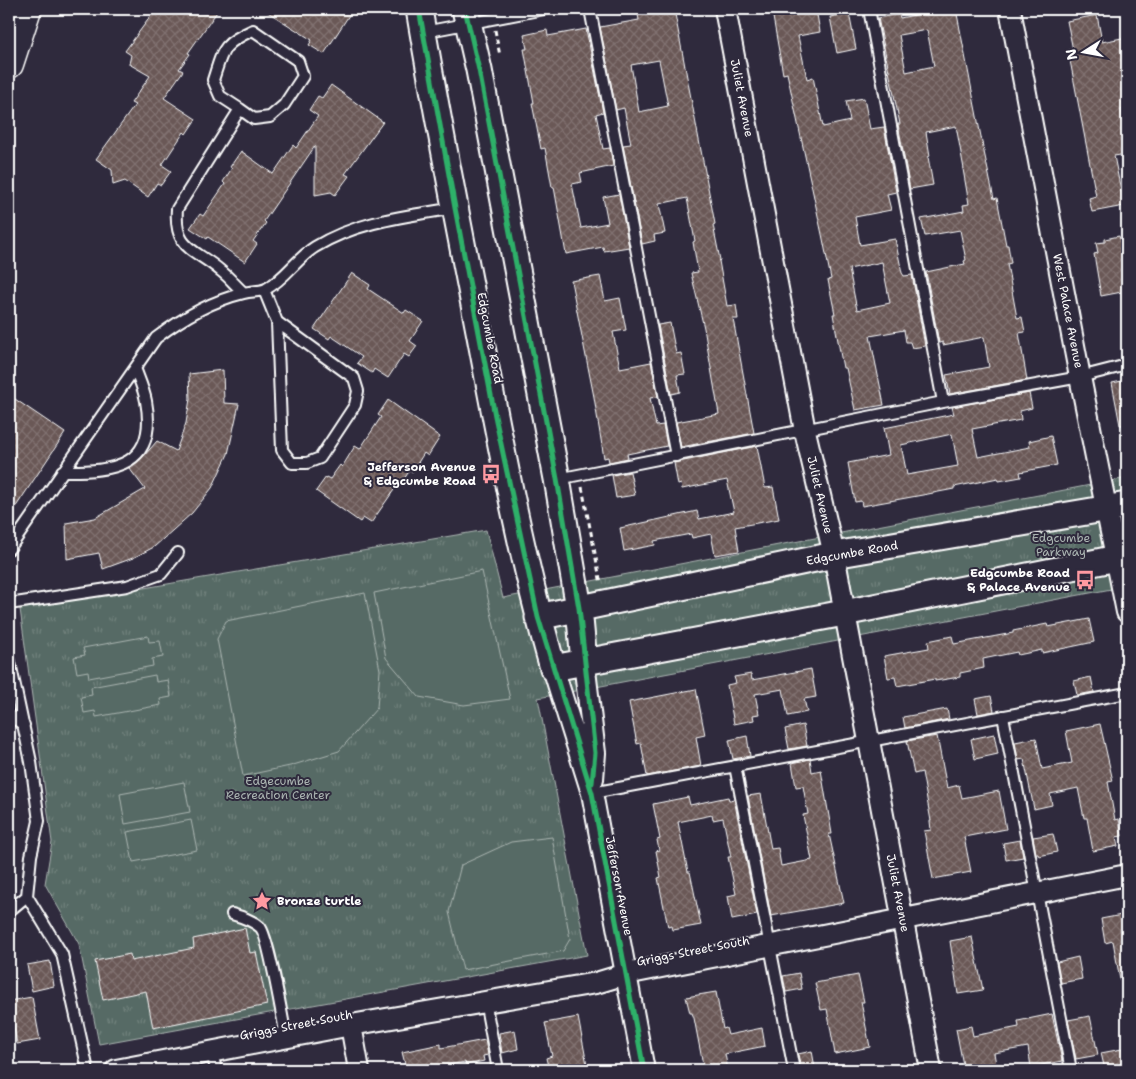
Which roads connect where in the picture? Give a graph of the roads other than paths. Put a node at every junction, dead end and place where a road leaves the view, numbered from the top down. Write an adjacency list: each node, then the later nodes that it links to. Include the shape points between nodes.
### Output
1 (27, 9): 9 (main road)
2 (544, 9): 7 (lane)
3 (590, 9): 20 (lane)
4 (725, 9): 19 (street, Juliet Avenue)
5 (869, 9): 18 (lane)
6 (1010, 9): 17 (street, West Palace Avenue)
7 (467, 16): 8 (lane); 22 (street)
8 (421, 20): 11 (street, Edgcumbe Road)
9 (9, 64)
10 (240, 109): 10 (lane, via 254,119 270,117 284,105 303,76 298,61 254,30 234,39 223,50 212,80 220,96); 13 (lane, via 177,209 176,220 179,238 221,270)
11 (455, 208): 12 (lane, via 382,221 343,233 314,247); 32 (street, Edgcumbe Road)
12 (264, 290): 13 (lane); 14 (lane)
13 (244, 293): 16 (lane, via 208,306 176,323 156,338)
14 (277, 322): 14 (lane, via 282,450 292,463 307,463 320,458 356,405 358,391 354,378)
15 (1127, 365): 17 (lane)
16 (135, 368): 21 (lane); 21 (lane, via 146,400 149,423 145,442 136,457 117,467 89,472)
17 (1080, 377): 18 (lane); 23 (street, West Palace Avenue)
18 (943, 402): 19 (lane)
19 (805, 430): 20 (lane); 26 (street, Juliet Avenue)
20 (676, 456): 22 (lane)
21 (62, 471): 24 (lane)
22 (557, 479): 29 (street)
23 (1117, 507): 26 (street, Edgcumbe Road); 27 (street, West Palace Avenue)
24 (9, 549)
25 (178, 553): 28 (lane, via 161,574 127,586)
26 (834, 555): 29 (street, Edgcumbe Road); 31 (street, Juliet Avenue)
27 (1122, 557): 30 (street, West Palace Avenue); 31 (street)
28 (9, 604)
29 (579, 608): 32 (street, Edgcumbe Road); 34 (street)
30 (1127, 612)
31 (844, 613): 34 (street); 40 (street, Juliet Avenue)
32 (538, 617): 35 (street, Edgcumbe Road)
33 (9, 658): 39 (lane)
34 (584, 662): 35 (street); 42 (street, Jefferson Avenue, via 595,753)
35 (553, 668): 42 (street, Jefferson Avenue)
36 (1127, 693): 38 (lane)
37 (9, 715): 39 (lane)
38 (1003, 716): 40 (lane); 44 (lane)
39 (24, 725): 45 (lane, via 39,820)
40 (869, 740): 41 (lane); 48 (street, Juliet Avenue)
41 (736, 766): 42 (lane); 49 (lane)
42 (592, 793): 50 (street, Jefferson Avenue)
43 (1127, 875): 44 (street, Griggs Street South)
44 (1038, 892): 48 (street, Griggs Street South); 62 (lane)
45 (27, 896): 46 (lane); 55 (lane, via 62,954)
46 (9, 911)
47 (232, 914): 53 (lane, via 251,920 262,928)
48 (902, 919): 49 (street, Griggs Street South); 61 (street, Juliet Avenue)
49 (770, 946): 50 (street, Griggs Street South); 60 (lane)
50 (626, 974): 51 (street, Griggs Street South, via 596,983); 59 (street, Jefferson Avenue)
51 (485, 1001): 52 (street, Griggs Street South); 58 (lane)
52 (351, 1025): 53 (street, Griggs Street South); 57 (street)
53 (286, 1037): 54 (street, Griggs Street South)
54 (214, 1061): 56 (street, Griggs Street South)
55 (88, 1070)
56 (116, 1070)
57 (359, 1070)
58 (498, 1070)
59 (644, 1070)
60 (794, 1070)
61 (931, 1070)
62 (1071, 1070)

